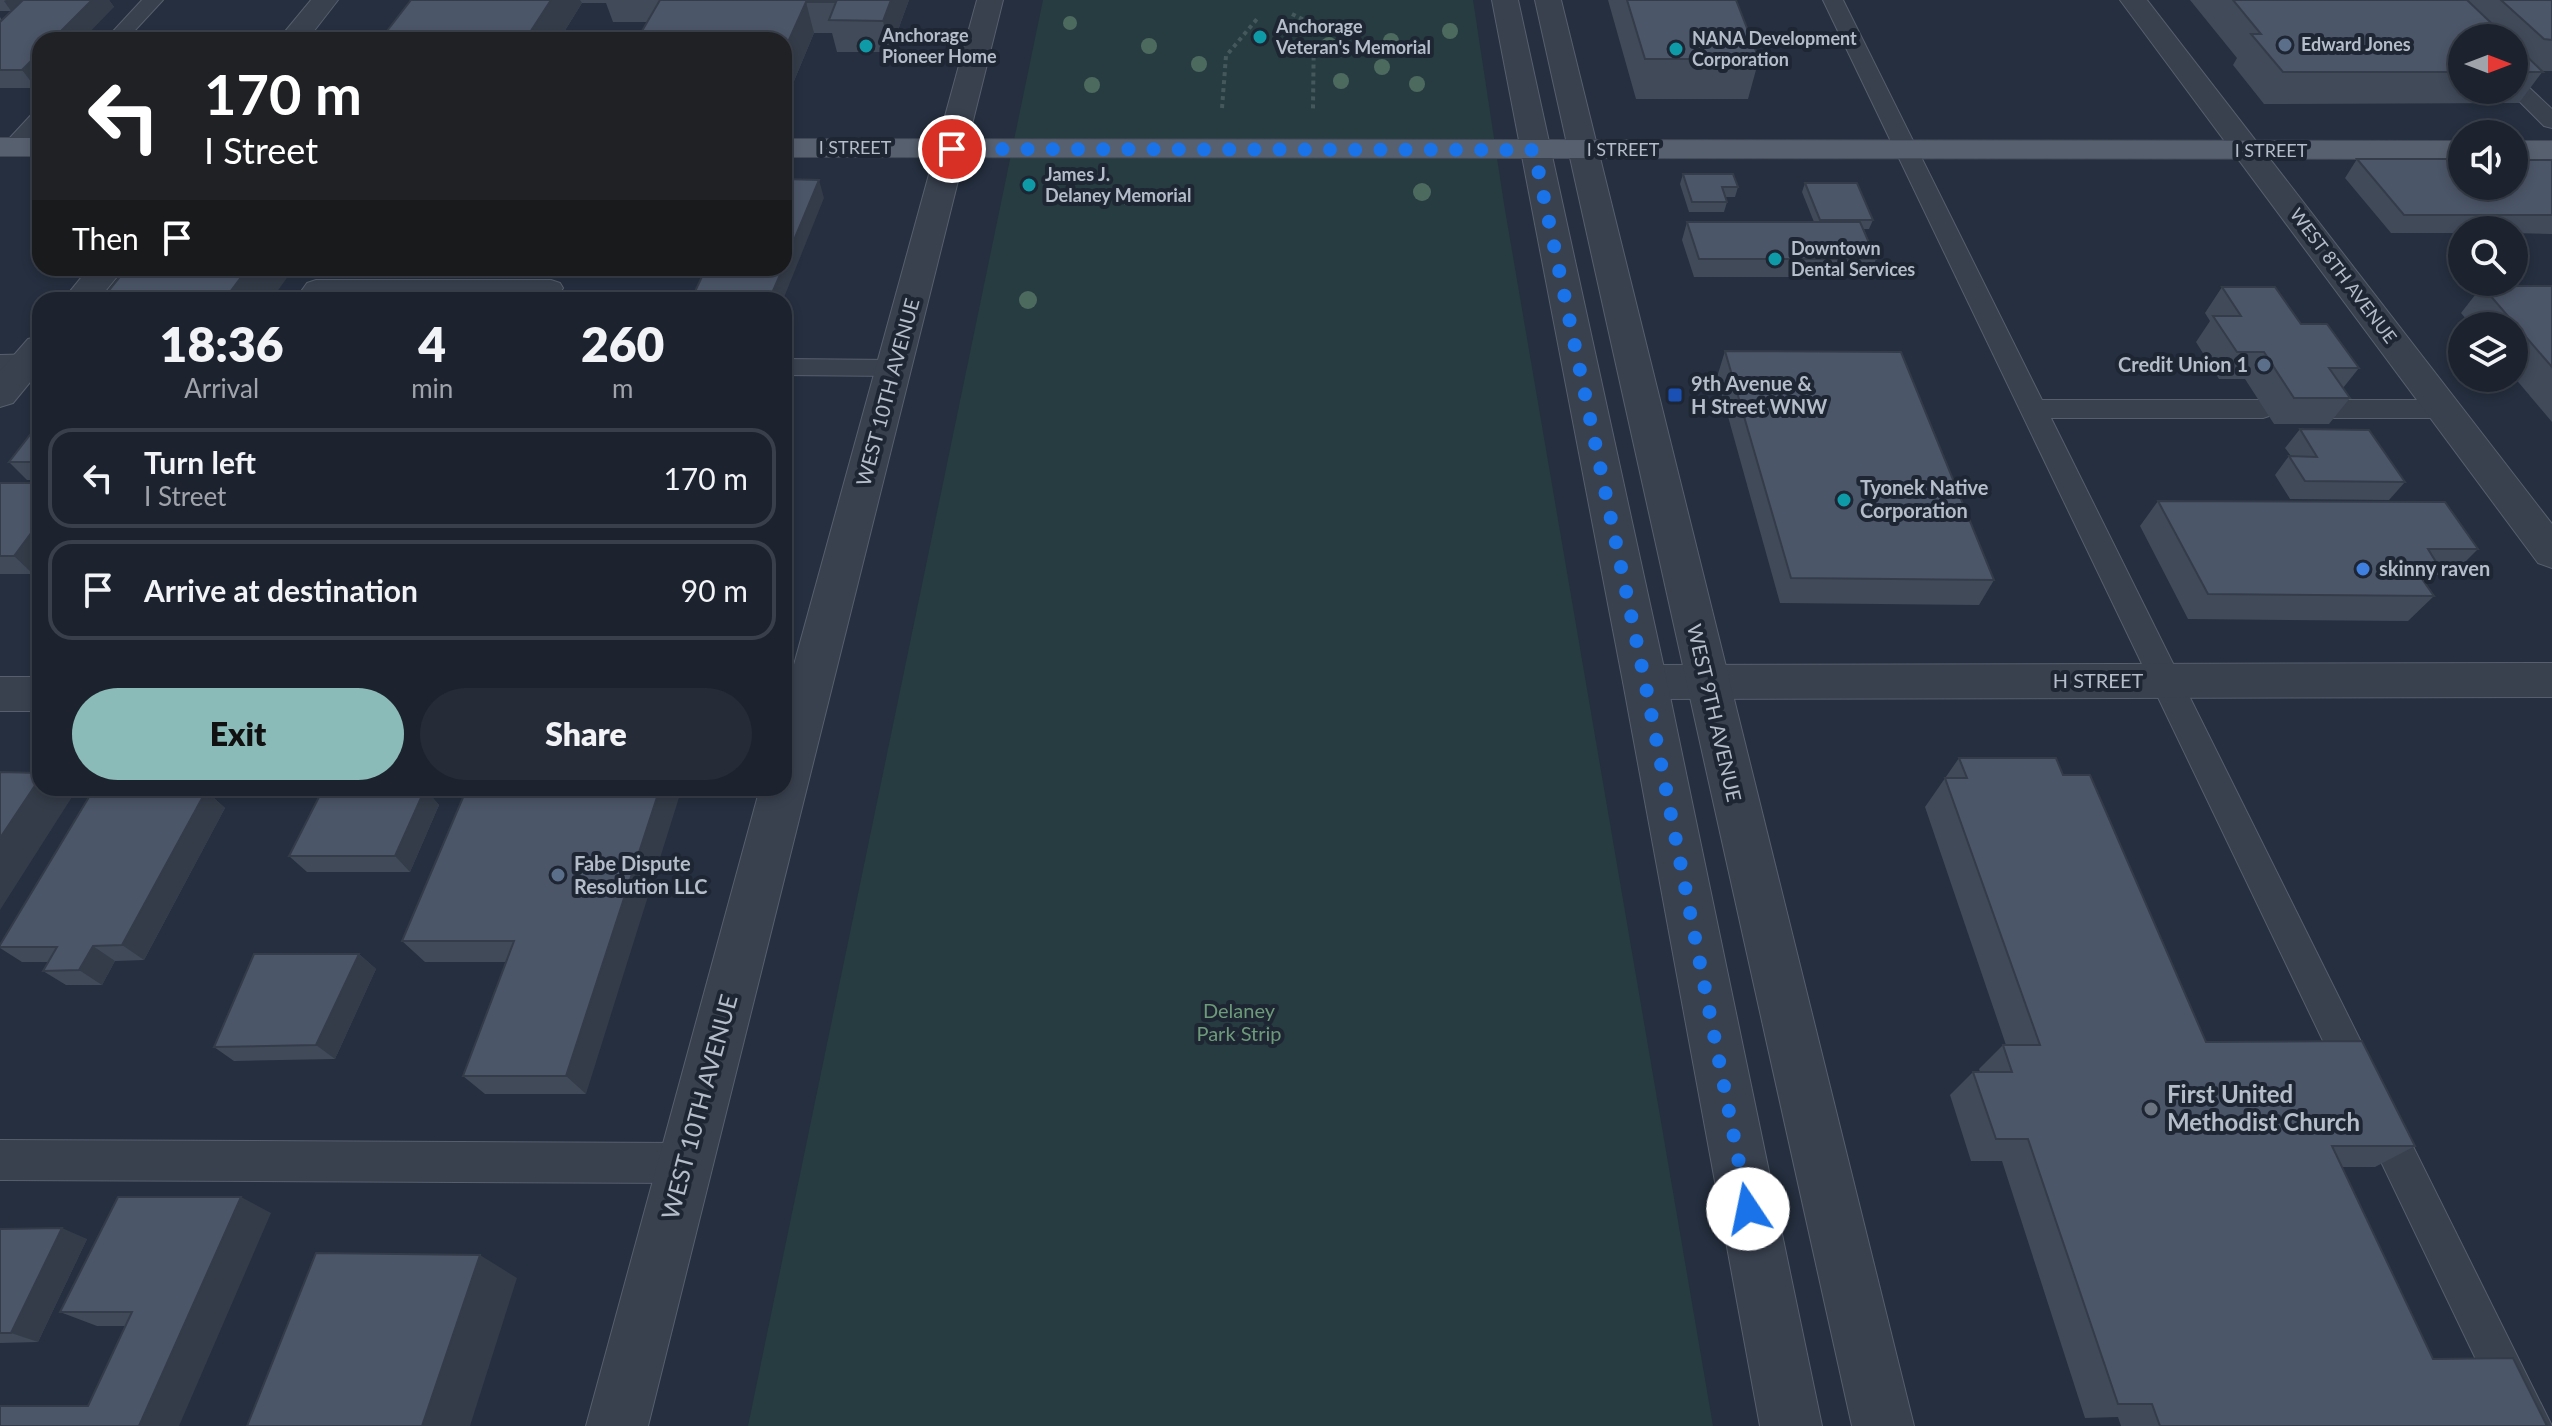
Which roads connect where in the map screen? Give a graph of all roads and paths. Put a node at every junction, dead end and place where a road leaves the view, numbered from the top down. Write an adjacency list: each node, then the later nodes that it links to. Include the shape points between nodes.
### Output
1 (153, 0): 10 (lane)
2 (325, 0): 11 (street)
3 (990, 0): 19 (street, WEST 10TH AVENUE)
4 (1505, 0): 20 (street)
5 (1548, 0): 21 (street, WEST 9TH AVENUE)
6 (1833, 0): 22 (lane)
7 (2133, 0): 26 (street, WEST 8TH AVENUE)
8 (1292, 14): 14 (path, via 1314,25)
9 (1257, 19): 13 (path, via 1226,56)
10 (123, 32)
11 (299, 32)
12 (2528, 98): 15 (lane)
13 (1222, 117)
14 (1312, 118)
15 (2552, 121)
16 (32, 129): 17 (lane)
17 (18, 147)
18 (792, 148): 19 (main road, I STREET)
19 (952, 149): 20 (main road, I STREET); 33 (street, WEST 10TH AVENUE)
20 (1534, 150): 21 (main road, I STREET); 42 (street)
21 (1583, 150): 22 (main road, I STREET); 43 (street, WEST 9TH AVENUE)
22 (1906, 150): 26 (main road, I STREET); 35 (lane)
23 (2448, 150): 26 (main road, I STREET)
24 (2528, 150): 25 (main road)
25 (2552, 150)
26 (2249, 151): 38 (street, WEST 8TH AVENUE)
27 (100, 276): 28 (street)
28 (87, 292)
29 (313, 292): 30 (lane, via 551,288)
30 (549, 292)
31 (27, 358): 34 (street)
32 (792, 367): 33 (lane)
33 (894, 368): 46 (street, WEST 10TH AVENUE)
34 (0, 395)
35 (2032, 409): 36 (lane); 41 (lane)
36 (2263, 409)
37 (2321, 409): 38 (lane)
38 (2443, 409): 39 (street, WEST 8TH AVENUE)
39 (2552, 553)
40 (2552, 680): 41 (street, H STREET)
41 (2166, 681): 43 (street, H STREET); 54 (lane)
42 (1645, 682): 43 (street, H STREET); 52 (street)
43 (1706, 682): 53 (street, WEST 9TH AVENUE)
44 (0, 694): 45 (street)
45 (32, 694)
46 (796, 696): 47 (street, WEST 10TH AVENUE)
47 (792, 726)
48 (781, 796): 50 (street, WEST 10TH AVENUE)
49 (0, 1160): 50 (lane)
50 (685, 1163): 51 (street, WEST 10TH AVENUE)
51 (617, 1426)
52 (1791, 1426)
53 (1883, 1426)
54 (2531, 1426)

